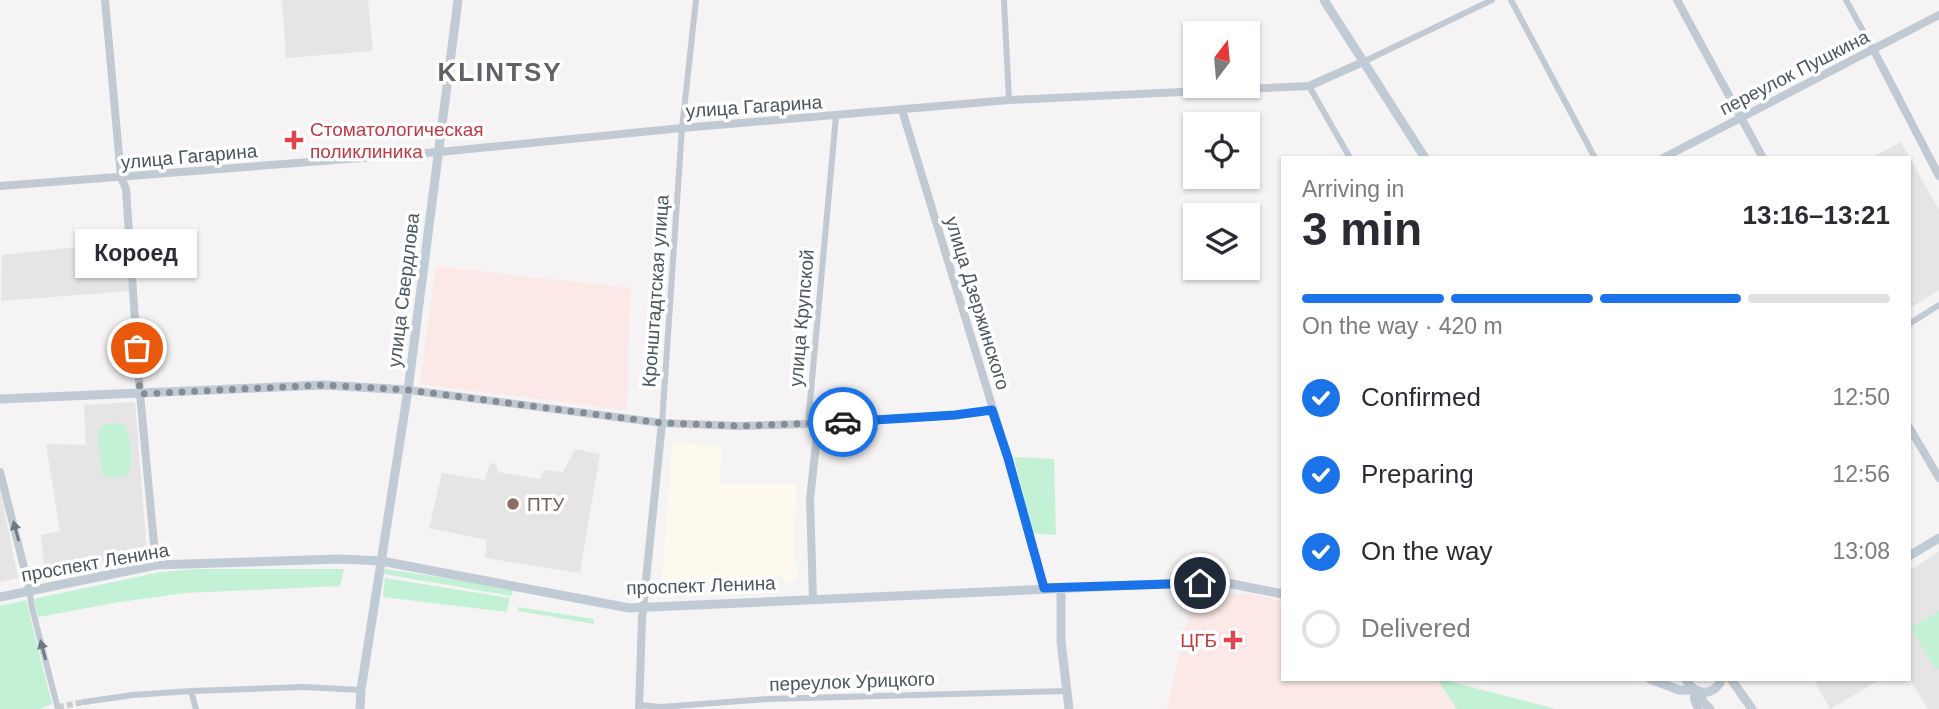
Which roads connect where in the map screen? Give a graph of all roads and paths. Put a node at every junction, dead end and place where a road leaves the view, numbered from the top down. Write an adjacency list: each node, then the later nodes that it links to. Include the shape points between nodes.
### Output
1 (105, 0): 26 (street)
2 (458, 0): 19 (main road, улица Свердлова)
3 (696, 0): 18 (street, Кронштадтская улица)
4 (1004, 0): 14 (street)
5 (1324, 0): 12 (main road)
6 (1492, 0): 12 (street, улица Гагарина)
7 (1511, 0): 22 (street)
8 (1677, 0): 17 (street)
9 (1846, 0): 11 (street)
10 (1939, 15): 11 (street, переулок Пушкина)
11 (1873, 50): 17 (street, переулок Пушкина); 25 (street)
12 (1363, 62): 13 (street, улица Гагарина); 21 (main road)
13 (1309, 86): 14 (street, улица Гагарина); 20 (street)
14 (1009, 100): 15 (street, улица Гагарина)
15 (902, 110): 16 (street, улица Гагарина); 33 (street, улица Дзержинского)
16 (836, 116): 18 (street, улица Гагарина); 35 (street, улица Крупской)
17 (1741, 117): 23 (street, переулок Пушкина); 24 (street)
18 (682, 128): 19 (street, улица Гагарина); 34 (street, Кронштадтская улица)
19 (439, 152): 26 (street, улица Гагарина); 30 (main road, улица Свердлова)
20 (1349, 156)
21 (1424, 156)
22 (1594, 156)
23 (1667, 156)
24 (1762, 156)
25 (1939, 176)
26 (121, 177): 27 (street, улица Гагарина); 31 (street)
27 (0, 186)
28 (1939, 304): 29 (street)
29 (1911, 323)
30 (408, 390): 31 (main road, via 324,385); 34 (street); 41 (main road, улица Свердлова)
31 (140, 394): 32 (main road); 42 (street)
32 (0, 399)
33 (992, 410): 35 (street); 43 (street, улица Дзержинского)
34 (662, 423): 35 (street); 49 (street, Кронштадтская улица)
35 (808, 424): 48 (street, улица Крупской, via 818,427 810,499)
36 (1911, 430): 38 (street)
37 (0, 472): 45 (street, one-way to 37)
38 (1939, 478)
39 (1939, 538): 40 (main road)
40 (1911, 555)
41 (381, 561): 42 (main road, проспект Ленина); 49 (main road, проспект Ленина); 53 (main road, улица Свердлова)
42 (156, 565): 45 (main road, проспект Ленина)
43 (1044, 588): 44 (main road, проспект Ленина); 48 (main road, проспект Ленина)
44 (1060, 588): 46 (main road, проспект Ленина, via 1200,583); 55 (main road)
45 (30, 591): 47 (main road, проспект Ленина); 60 (street, one-way to 45)
46 (1281, 594)
47 (0, 597)
48 (813, 598): 49 (main road, проспект Ленина)
49 (642, 608): 58 (street, Кронштадтская улица)
50 (1655, 681): 56 (main road, via 1675,690)
51 (1688, 681): 56 (main road)
52 (1723, 681): 56 (main road, via 1707,692); 59 (street); 64 (main road)
53 (361, 690): 54 (street); 62 (main road, улица Свердлова)
54 (191, 691): 57 (street); 61 (street)
55 (1067, 691): 58 (street, переулок Урицкого); 63 (main road)
56 (1697, 691): 59 (main road)
57 (84, 702)
58 (639, 707)
59 (1705, 708)
60 (58, 709)
61 (196, 709)
62 (360, 709)
63 (1069, 709)
64 (1752, 709)

